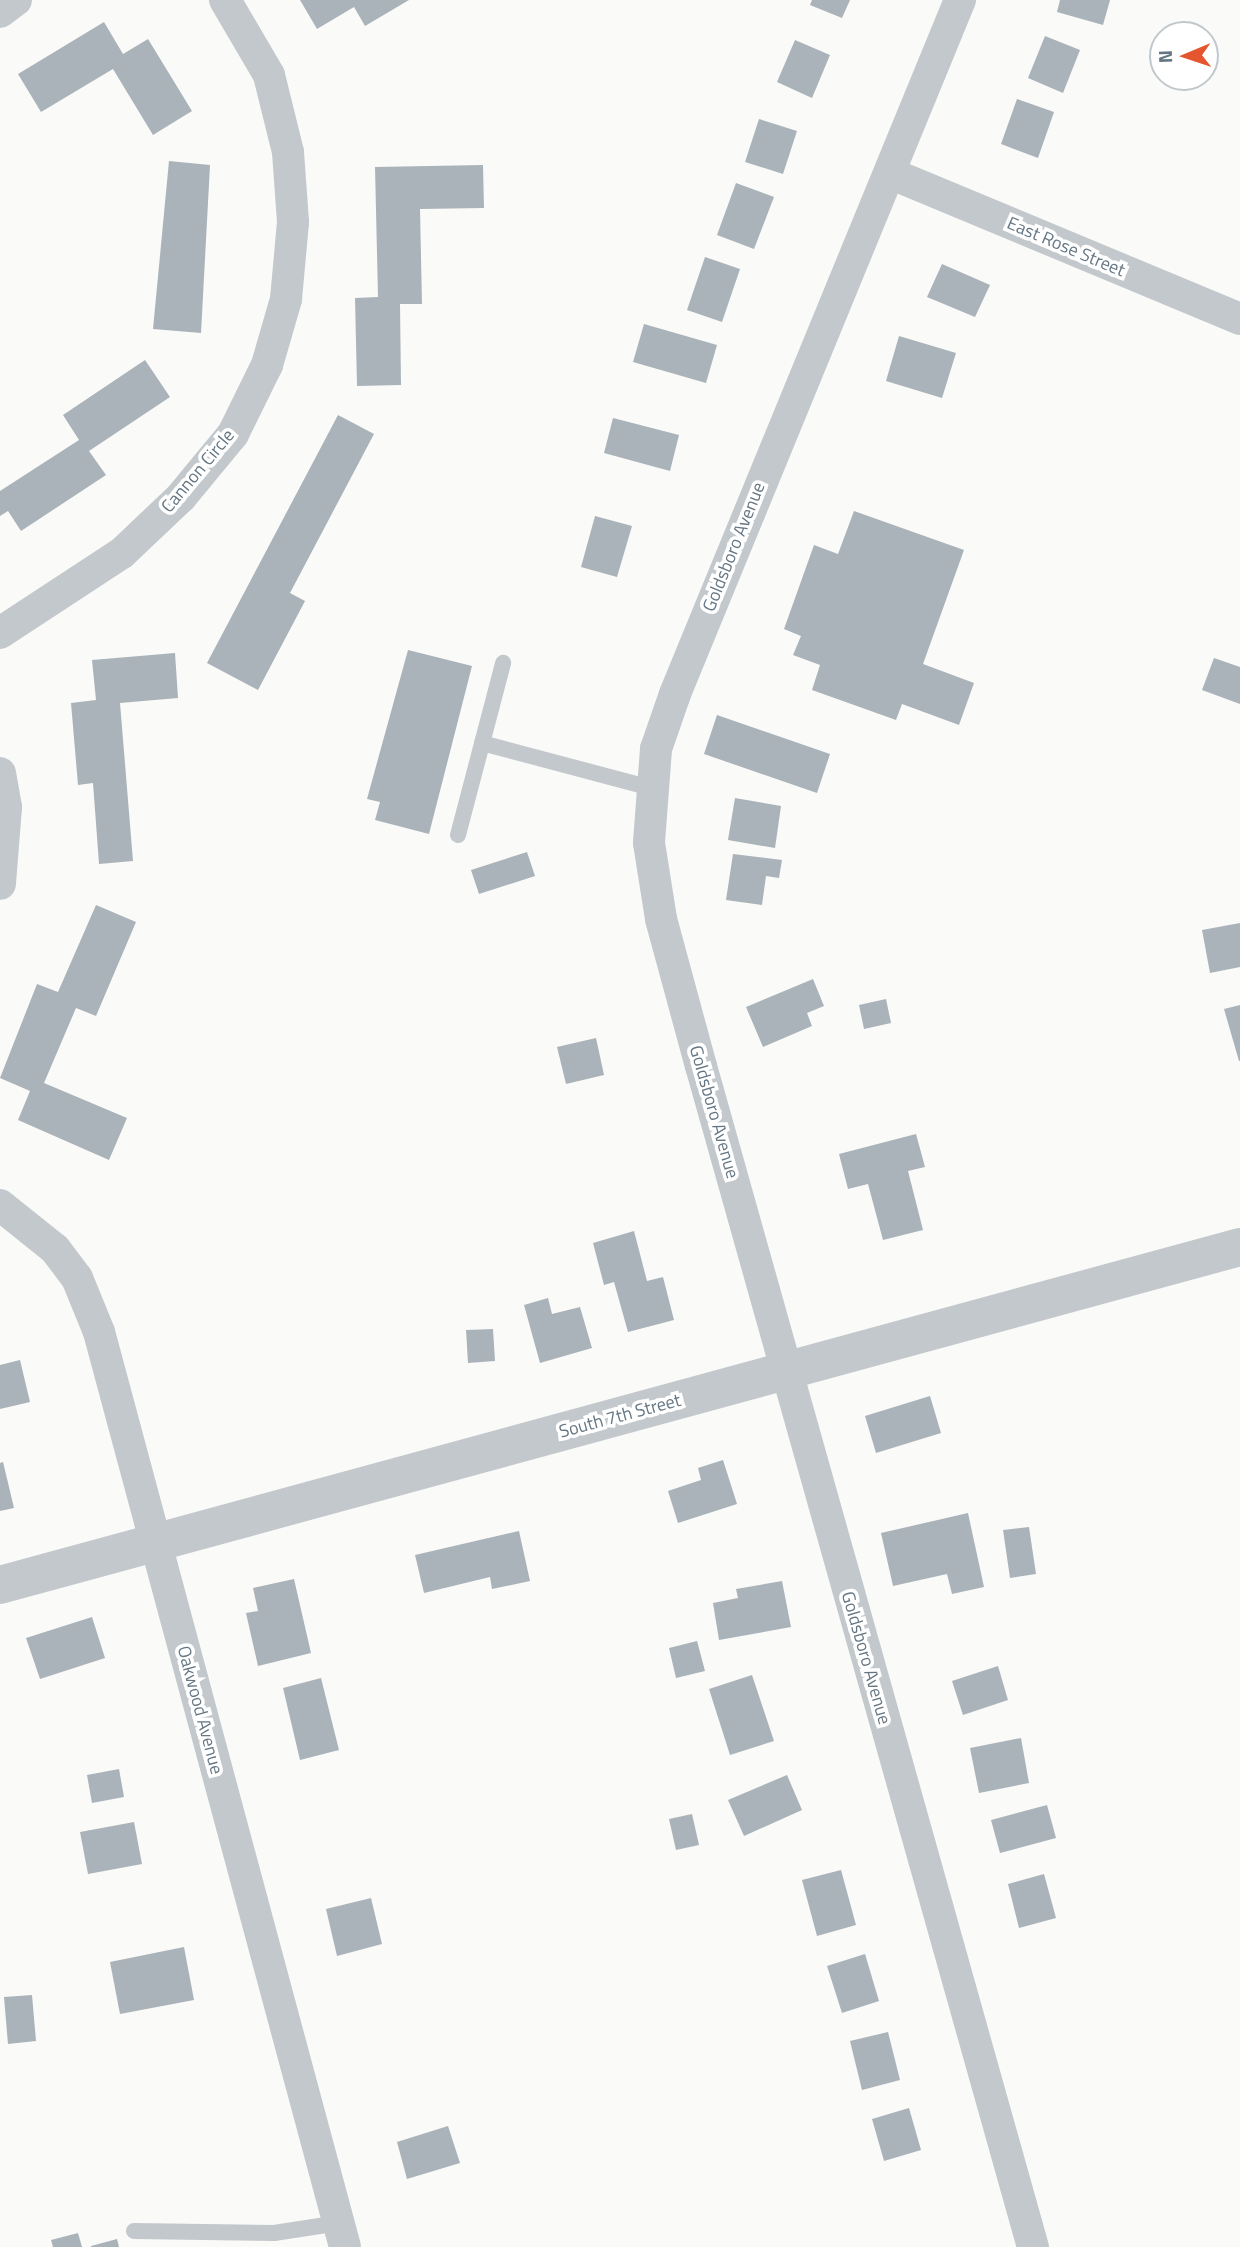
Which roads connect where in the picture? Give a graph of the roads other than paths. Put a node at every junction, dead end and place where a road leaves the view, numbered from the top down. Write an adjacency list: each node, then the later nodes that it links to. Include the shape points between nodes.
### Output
1 (16, 0): 4 (street)
2 (225, 0): 7 (street, Cannon Circle, via 269,75 288,152 293,222 286,299 267,365 233,434 181,497 122,552)
3 (960, 0): 5 (street, Goldsboro Avenue)
4 (0, 12)
5 (892, 174): 6 (street, East Rose Street); 11 (street, Goldsboro Avenue, via 685,668 656,749)
6 (1240, 319)
7 (0, 633)
8 (503, 663): 9 (lane)
9 (482, 743): 11 (lane); 12 (lane)
10 (0, 773): 13 (street, via 6,807)
11 (651, 788): 16 (street, Goldsboro Avenue, via 649,844 661,919)
12 (458, 835)
13 (0, 884)
14 (0, 1205): 17 (street, Oakwood Avenue, via 55,1249 77,1278 99,1332)
15 (1240, 1247): 16 (street, South 7th Street)
16 (786, 1370): 17 (street, South 7th Street); 21 (street, Goldsboro Avenue)
17 (155, 1543): 18 (street, South 7th Street); 20 (street, Oakwood Avenue)
18 (0, 1586)
19 (134, 2231): 20 (lane)
20 (342, 2235)
21 (1033, 2247)

